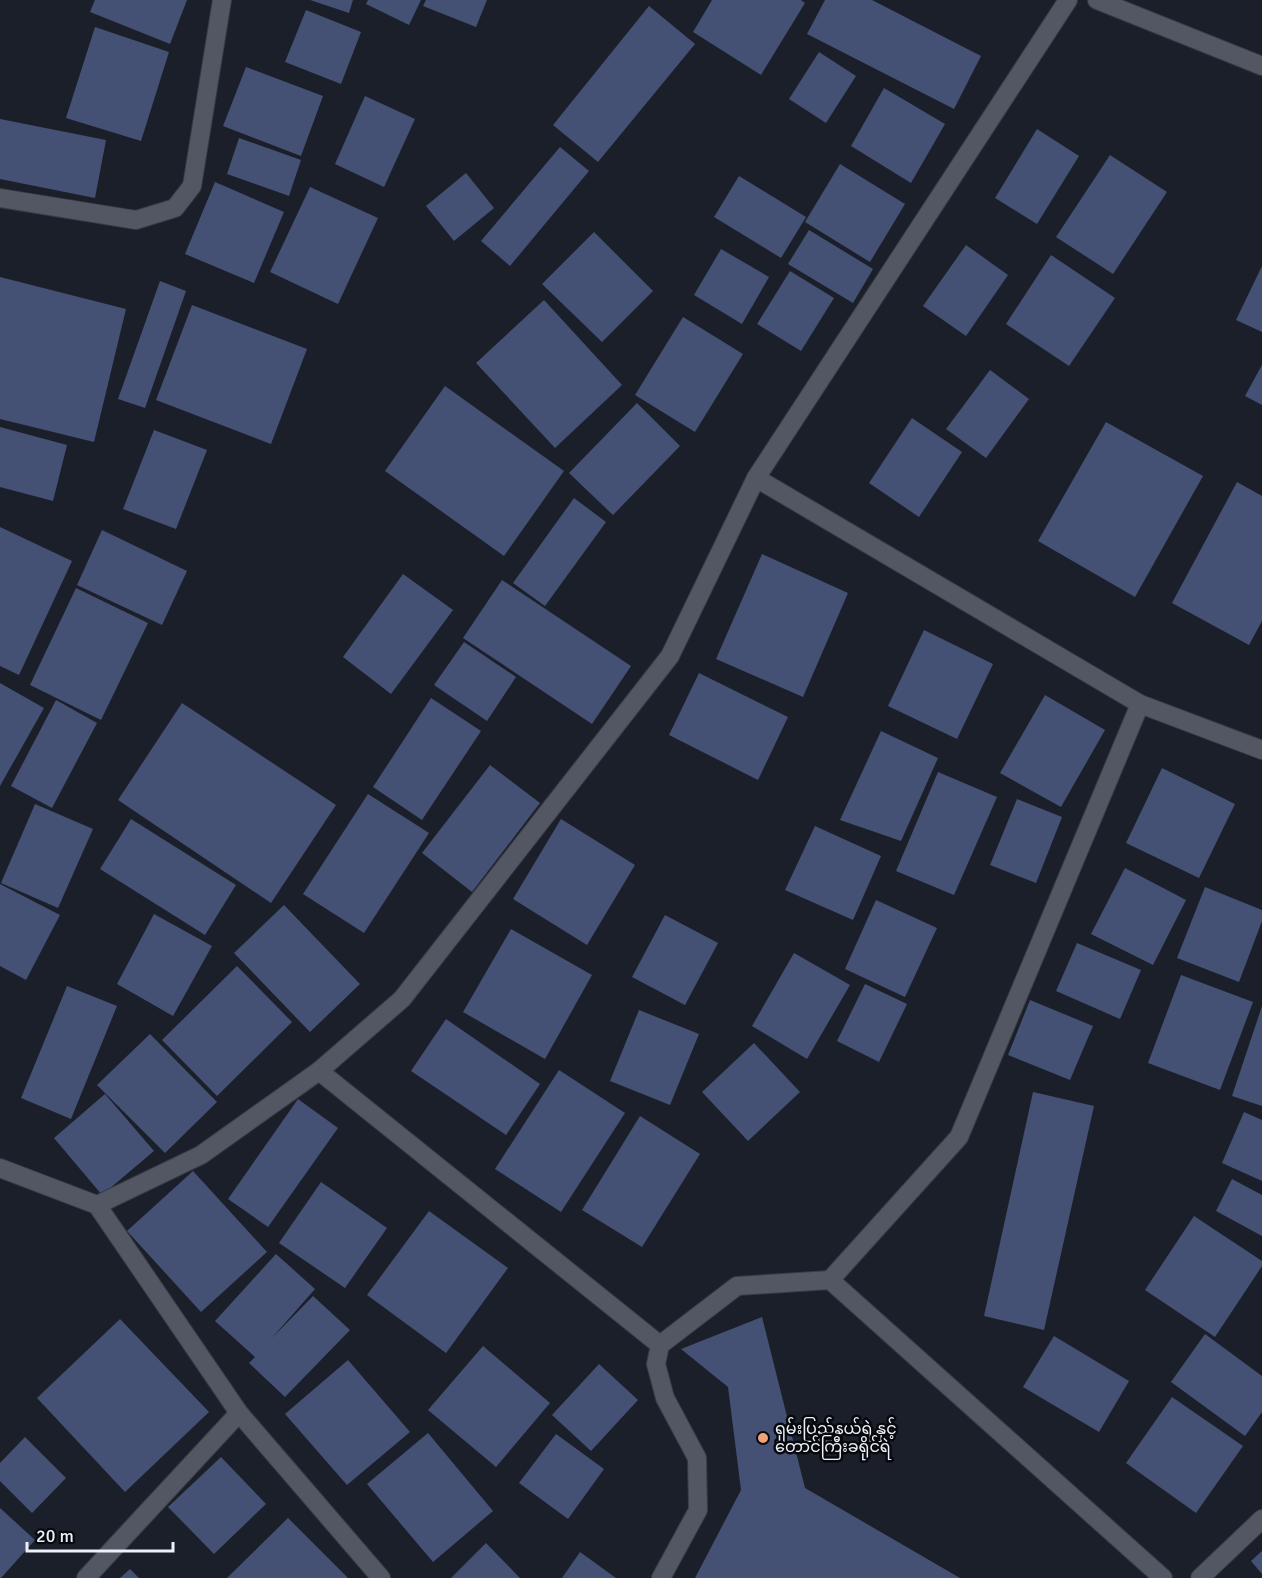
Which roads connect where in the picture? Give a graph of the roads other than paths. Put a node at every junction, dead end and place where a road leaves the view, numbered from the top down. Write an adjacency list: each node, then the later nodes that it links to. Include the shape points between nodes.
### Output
1 (222, 0): 5 (street, via 192,186 175,208 136,220)
2 (1068, 0): 6 (street)
3 (1097, 0): 4 (street)
4 (1262, 66)
5 (0, 198)
6 (756, 478): 7 (street); 9 (street, via 670,656 402,999)
7 (1140, 704): 8 (street); 12 (street, via 959,1137)
8 (1262, 750)
9 (319, 1071): 11 (street, via 201,1155); 13 (street)
10 (0, 1168): 11 (street)
11 (97, 1205): 14 (street)
12 (830, 1280): 13 (street, via 737,1286); 19 (street)
13 (660, 1345): 18 (street, via 656,1364 666,1398 697,1458 698,1468 698,1510)
14 (239, 1413): 16 (street); 17 (street)
15 (1262, 1519): 20 (street)
16 (86, 1578)
17 (381, 1578)
18 (661, 1578)
19 (1163, 1578)
20 (1200, 1578)

